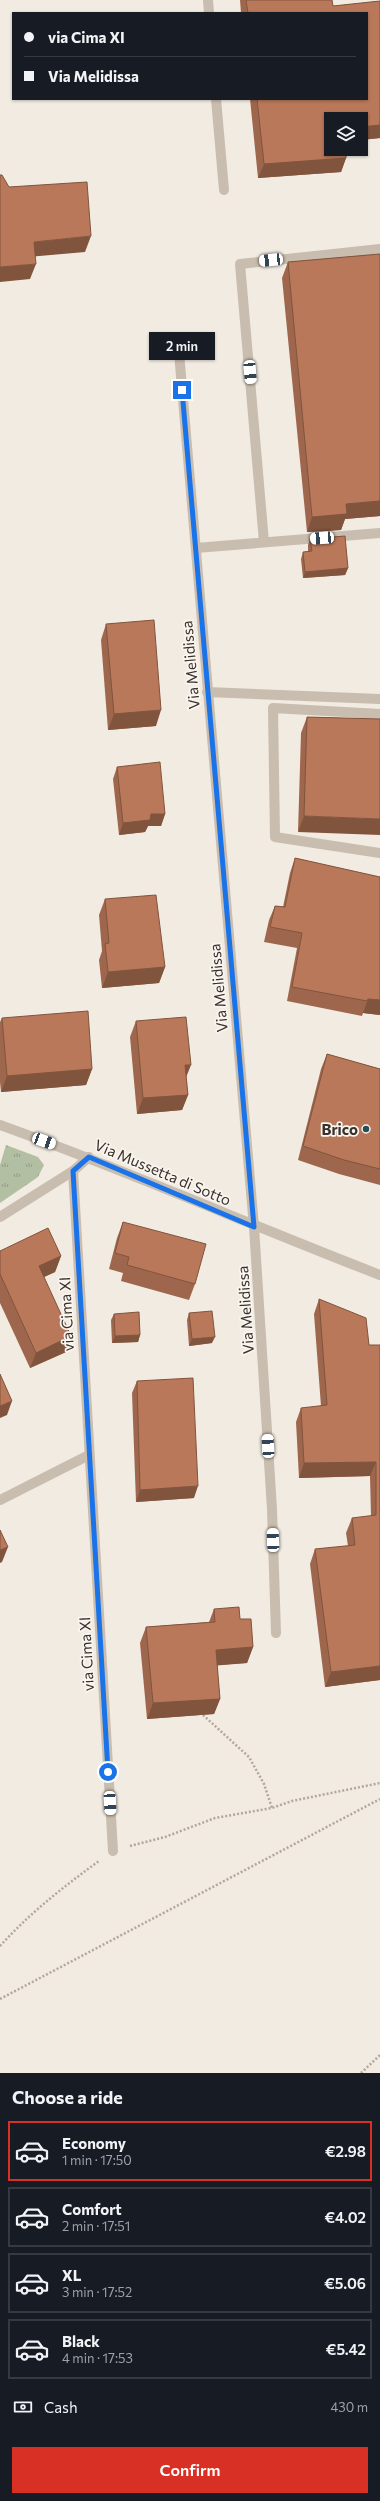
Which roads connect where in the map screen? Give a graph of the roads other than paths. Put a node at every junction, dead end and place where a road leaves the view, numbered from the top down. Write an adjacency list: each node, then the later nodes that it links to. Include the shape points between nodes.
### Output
1 (208, 0): 2 (street)
2 (209, 12)
3 (216, 100): 4 (street)
4 (224, 190)
5 (380, 249): 8 (street, via 240,264)
6 (178, 340): 9 (street, Via Melidissa)
7 (380, 534): 8 (street)
8 (264, 542): 9 (street)
9 (196, 548): 10 (street, Via Melidissa)
10 (207, 692): 11 (street); 18 (street, Via Melidissa)
11 (380, 699)
12 (380, 714): 13 (street, via 273,708 275,837)
13 (380, 853)
14 (0, 1125): 15 (street, Via Mussetta di Sotto)
15 (89, 1157): 16 (street); 18 (street, Via Mussetta di Sotto)
16 (73, 1171): 17 (street); 20 (street, via Cima XI)
17 (0, 1217)
18 (254, 1227): 19 (street, Via Mussetta di Sotto); 22 (street, Via Melidissa, via 272,1509)
19 (380, 1275)
20 (90, 1455): 21 (street); 23 (street, via Cima XI)
21 (0, 1500)
22 (276, 1633)
23 (113, 1851)

